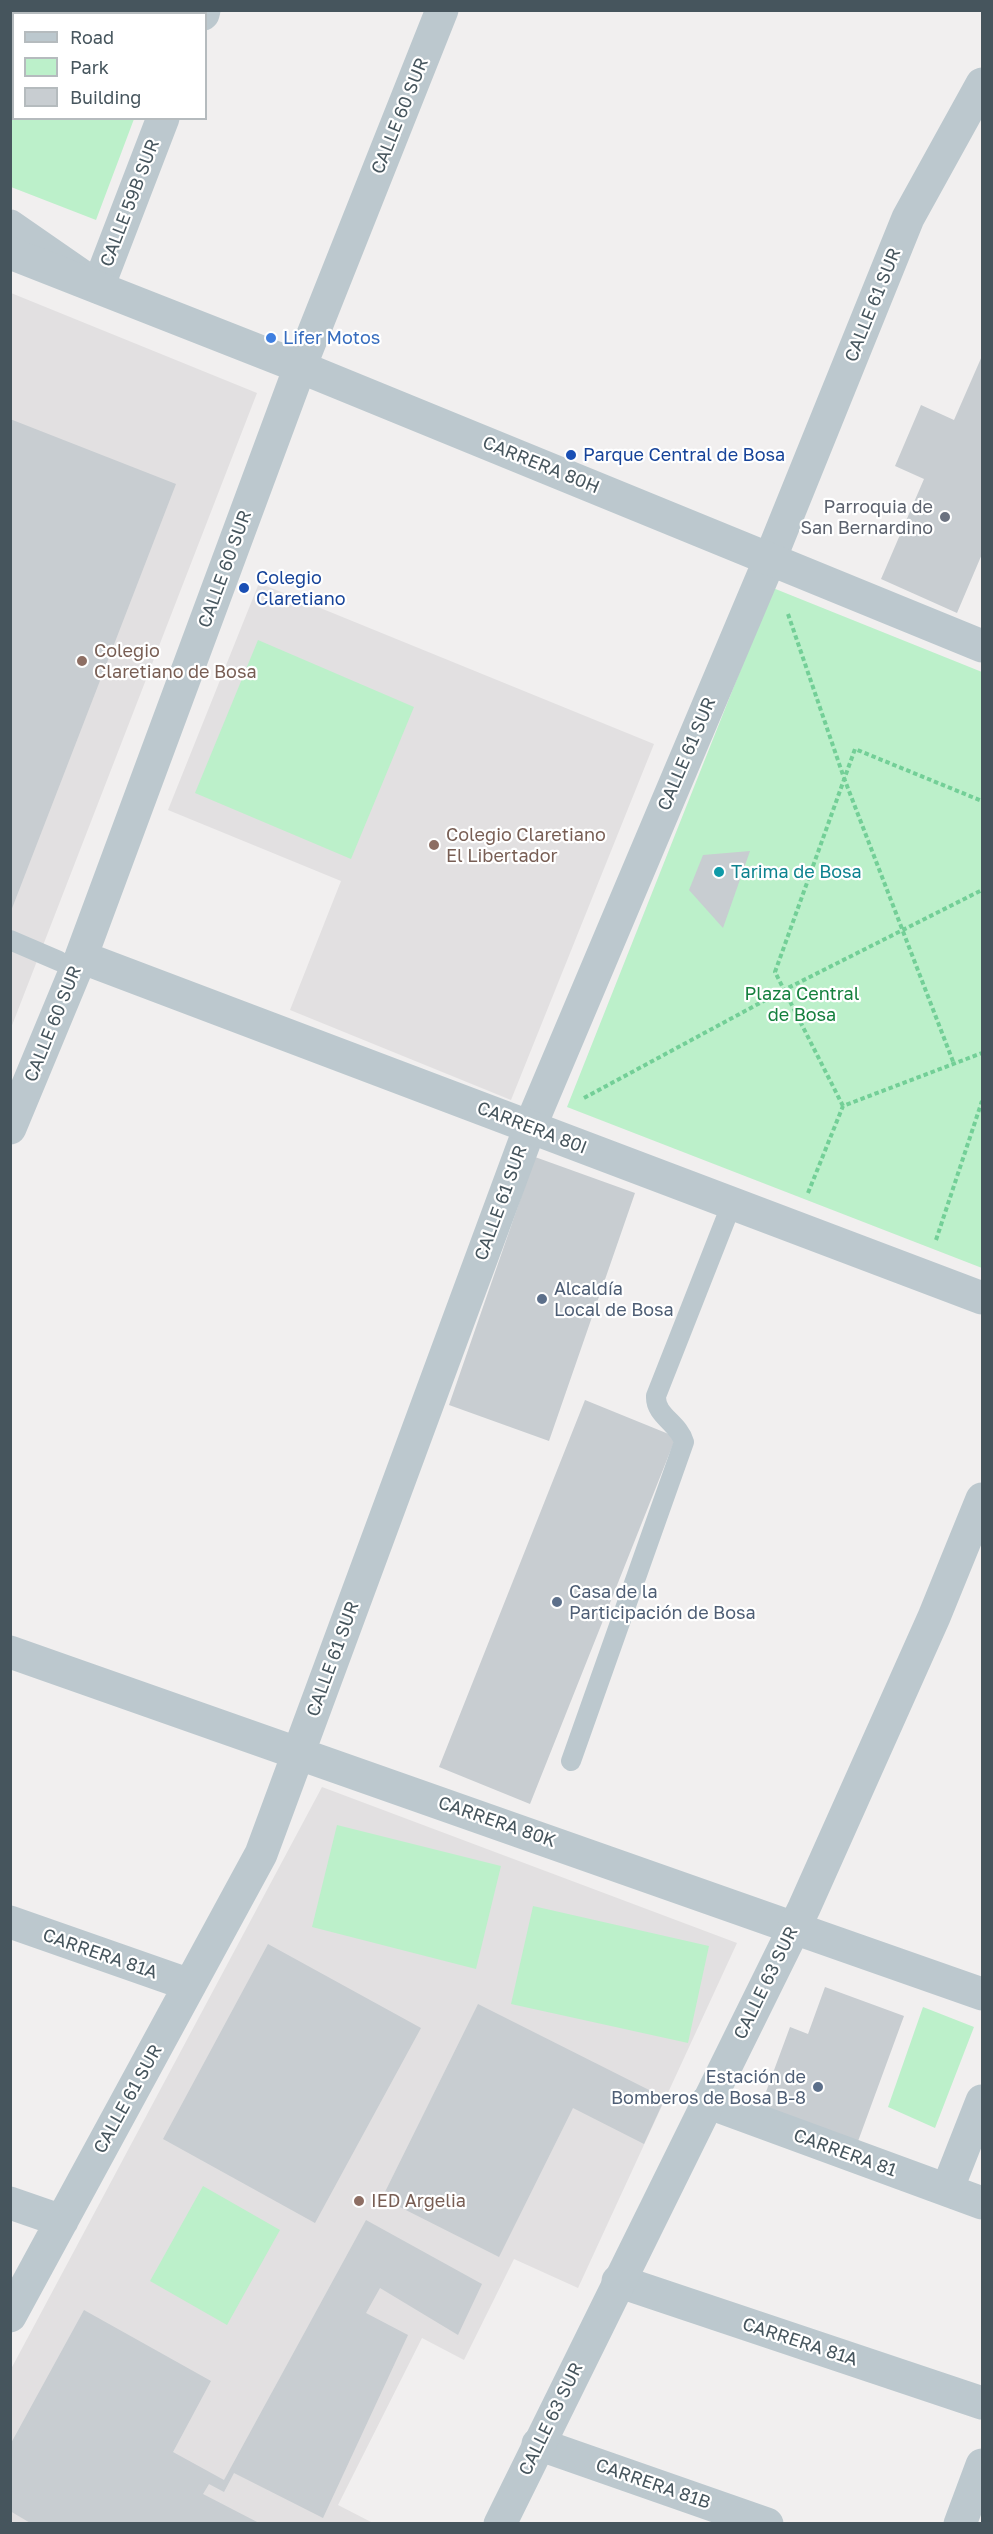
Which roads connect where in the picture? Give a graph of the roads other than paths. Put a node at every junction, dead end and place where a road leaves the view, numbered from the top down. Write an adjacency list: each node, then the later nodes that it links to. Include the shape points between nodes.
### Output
1 (442, 10): 7 (street, CALLE 60 SUR)
2 (982, 84): 8 (street, CALLE 61 SUR, via 908,218)
3 (162, 120): 6 (street, CALLE 59B SUR)
4 (10, 226): 6 (street, CARRERA 80H)
5 (10, 253): 6 (street, CARRERA 80H)
6 (98, 287): 7 (street, CARRERA 80H)
7 (300, 367): 8 (street, CARRERA 80H); 11 (street, CALLE 60 SUR)
8 (770, 559): 9 (street, CARRERA 80H); 12 (street, CALLE 61 SUR)
9 (982, 646)
10 (10, 940): 11 (lane)
11 (70, 959): 12 (street, CARRERA 80I); 13 (street, CALLE 60 SUR)
12 (530, 1127): 14 (street, CARRERA 80I); 18 (street, CALLE 61 SUR)
13 (10, 1128)
14 (732, 1203): 15 (street, CARRERA 80I); 19 (lane, via 656,1396 658,1410 676,1427 684,1442)
15 (982, 1298)
16 (982, 1499): 21 (street, CALLE 63 SUR, via 934,1617)
17 (10, 1652): 18 (street, CARRERA 80K)
18 (298, 1753): 21 (street, CARRERA 80K); 22 (street, CALLE 61 SUR, via 261,1854)
19 (571, 1761)
20 (10, 1922): 22 (street, CARRERA 81A)
21 (794, 1928): 23 (street, CARRERA 80K); 25 (street, CALLE 63 SUR)
22 (190, 1985): 29 (street, CALLE 61 SUR)
23 (982, 1994)
24 (982, 2101): 26 (street)
25 (707, 2102): 26 (street, CARRERA 81); 30 (street, CALLE 63 SUR)
26 (947, 2190): 28 (street, CARRERA 81)
27 (10, 2203): 29 (street)
28 (982, 2203)
29 (62, 2221): 31 (street, CALLE 61 SUR)
30 (618, 2281): 32 (street, CARRERA 81A); 33 (street, CALLE 63 SUR)
31 (10, 2316)
32 (982, 2403)
33 (538, 2444): 35 (street, CALLE 63 SUR); 36 (street, CARRERA 81B)
34 (982, 2465): 37 (street)
35 (500, 2523)
36 (767, 2523)
37 (960, 2523)

